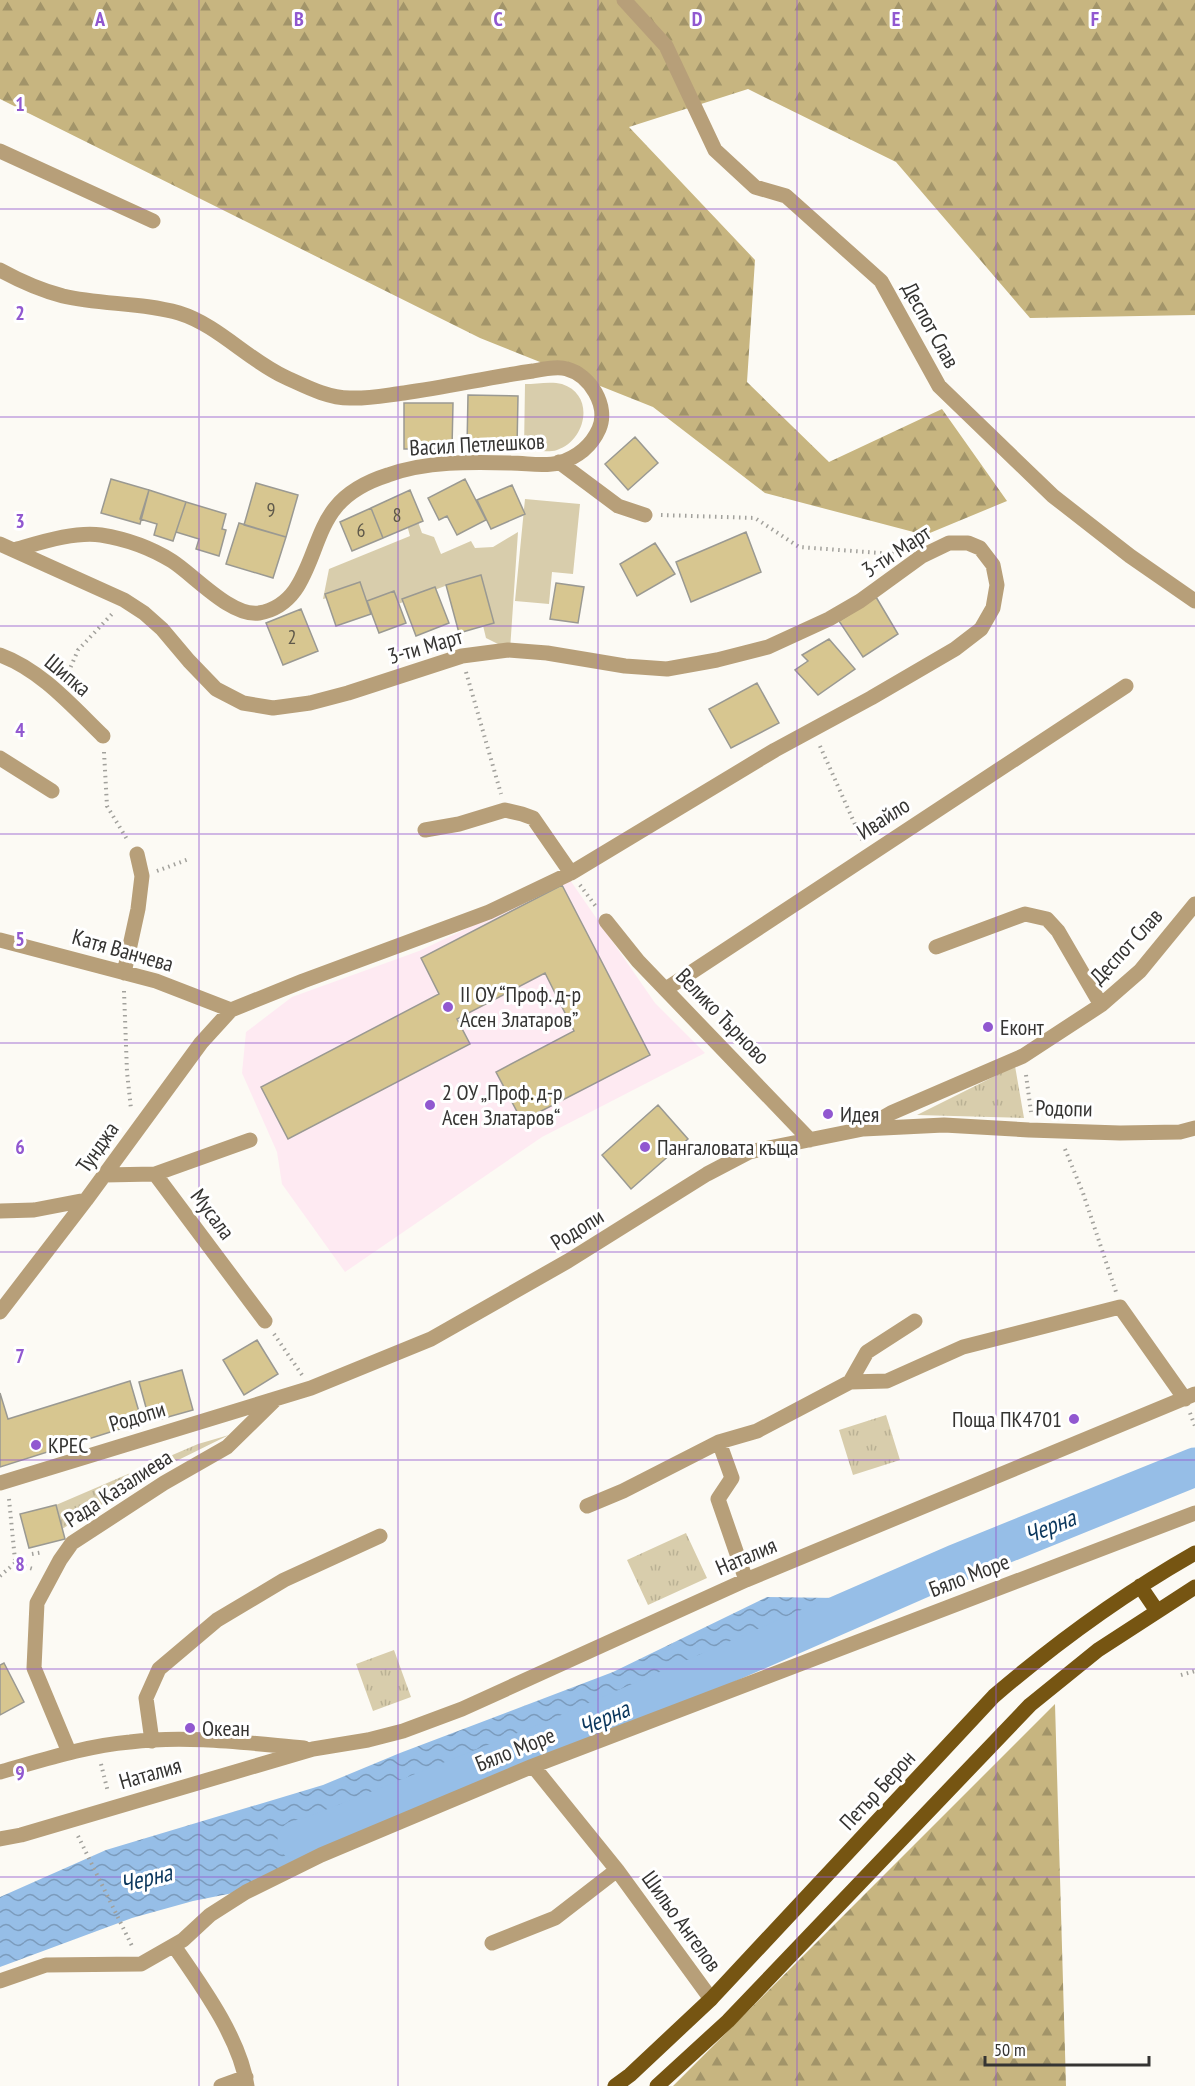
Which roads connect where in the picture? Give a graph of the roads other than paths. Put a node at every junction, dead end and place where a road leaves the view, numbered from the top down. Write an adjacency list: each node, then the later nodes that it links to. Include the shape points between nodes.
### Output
1 (624, 0): 8 (street, Деспот Слав, via 666,46 715,150 755,187 786,196 881,281 939,386 1053,496)
2 (0, 151): 3 (street)
3 (153, 221)
4 (0, 270): 5 (street, Васил Петлешков, via 65,297 180,314 201,323 280,375 316,391 348,399 543,369 567,369 593,388 603,406 601,426 589,446)
5 (559, 462): 6 (street, via 618,506); 7 (street, Васил Петлешков, via 455,463 406,469 354,490 335,507 302,581 283,604 256,614 233,607 172,561 137,544 98,534)
6 (645, 515)
7 (7, 547): 16 (street, 3-ти Март, via 124,600 162,629 216,689 243,703 273,708 348,693 462,656 508,650 667,669 717,660 768,647 829,619 922,556 949,543 968,543 986,554 997,585 993,608 981,629 955,649)
8 (1195, 602)
9 (0, 655): 11 (street, Шипка, via 35,675)
10 (1126, 686): 22 (street, Ивайло)
11 (103, 736)
12 (0, 758): 13 (street)
13 (52, 791)
14 (425, 830): 16 (street, via 505,810 533,818)
15 (137, 854): 21 (street, via 142,876)
16 (571, 873): 24 (street, 3-ти Март, via 489,912)
17 (1195, 904): 23 (street, Деспот Слав, via 1140,971)
18 (606, 921): 22 (street, Велико Търново)
19 (0, 940): 21 (street, Катя Ванчева)
20 (936, 947): 23 (street, via 1025,914 1047,919)
21 (124, 973): 24 (street, Катя Ванчева)
22 (666, 989): 28 (street, Велико Търново)
23 (1101, 1005): 26 (street, Деспот Слав, via 1023,1056)
24 (231, 1010): 29 (street, Тунджа, via 201,1043)
25 (1195, 1128): 26 (street, Родопи, via 1180,1132 944,1125)
26 (863, 1129): 28 (street, Родопи)
27 (250, 1140): 30 (street)
28 (810, 1140): 37 (street, Родопи, via 748,1152 430,1339 311,1388)
29 (104, 1174): 30 (street); 31 (street, Тунджа)
30 (155, 1174): 34 (street, Мусала)
31 (86, 1200): 32 (street, via 34,1210); 33 (street, Тунджа)
32 (0, 1211)
33 (0, 1312)
34 (265, 1321)
35 (915, 1321): 36 (street, via 867,1352)
36 (850, 1382): 38 (street, via 887,1381 963,1347 1120,1307); 39 (street, via 756,1431)
37 (279, 1396): 40 (street, Родопи); 51 (street, Рада Казалиева, via 227,1447 72,1543 60,1560 37,1604 34,1668)
38 (1190, 1396): 45 (street, Наталия)
39 (719, 1443): 41 (street); 45 (street, via 732,1478 718,1499)
40 (4, 1481)
41 (587, 1506)
42 (1195, 1513): 52 (street, Бяло Море)
43 (380, 1536): 49 (street, via 284,1580 217,1620 159,1669 146,1698)
44 (1195, 1553): 46 (main road, Петър Берон)
45 (746, 1580): 50 (street, Наталия, via 462,1709 403,1731)
46 (1140, 1586): 48 (main road); 59 (main road, Петър Берон, via 1062,1641 994,1696)
47 (1195, 1587): 48 (main road)
48 (1157, 1611): 63 (main road, via 1098,1650 1030,1705 728,2021)
49 (152, 1741): 50 (street, Наталия, via 241,1742); 51 (street, Наталия)
50 (313, 1749): 54 (street, Наталия)
51 (69, 1752): 53 (street, Наталия)
52 (533, 1766): 55 (street, Шильо Ангелов); 57 (street, Бяло Море, via 321,1855 246,1892 210,1915)
53 (0, 1772)
54 (0, 1839)
55 (617, 1870): 56 (street, Шильо Ангелов, via 555,1918); 59 (street, Шильо Ангелов)
56 (492, 1943)
57 (174, 1946): 58 (street, Бяло Море, via 141,1964 46,1965); 60 (street, via 209,1995)
58 (0, 1981)
59 (711, 1999): 62 (main road, Петър Берон)
60 (246, 2081): 61 (street)
61 (221, 2086)
62 (615, 2086)
63 (657, 2086)

